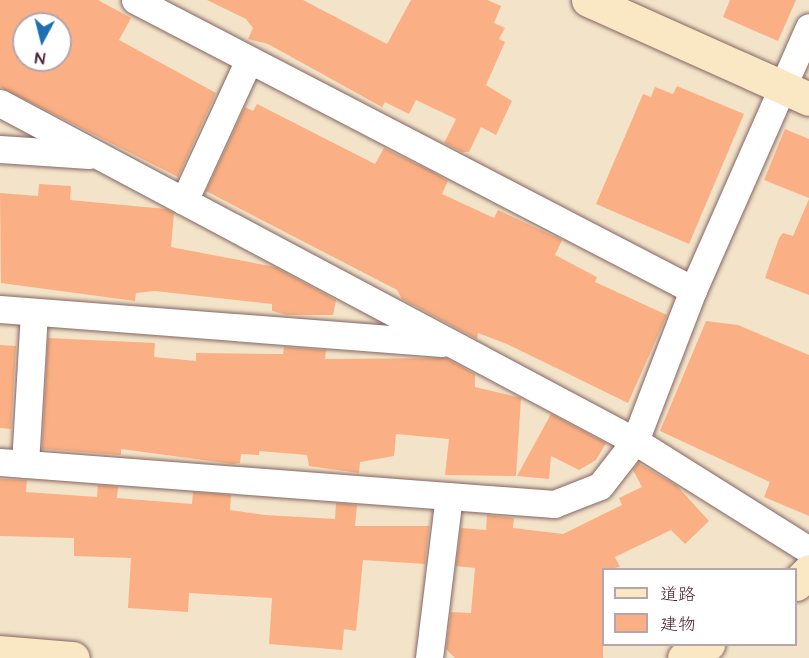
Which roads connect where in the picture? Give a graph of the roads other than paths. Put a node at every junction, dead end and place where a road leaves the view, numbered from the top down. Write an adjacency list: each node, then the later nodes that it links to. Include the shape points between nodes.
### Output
1 (588, 0): 5 (street)
2 (148, 3): 4 (street)
3 (809, 27): 5 (street)
4 (249, 60): 9 (street); 10 (street)
5 (796, 94): 10 (street)
6 (0, 103): 8 (street)
7 (0, 149): 8 (street)
8 (100, 156): 9 (street)
9 (184, 201): 13 (street)
10 (693, 290): 14 (street)
11 (0, 309): 12 (street)
12 (34, 312): 13 (street); 15 (street)
13 (452, 344): 14 (street)
14 (635, 441): 16 (street, via 600,486 554,504); 17 (street)
15 (12, 463): 16 (street)
16 (448, 496): 23 (street)
17 (809, 550)
18 (809, 571): 19 (street)
19 (797, 582)
20 (706, 646): 24 (street)
21 (0, 652): 22 (street)
22 (73, 658)
23 (429, 658)
24 (684, 658)

